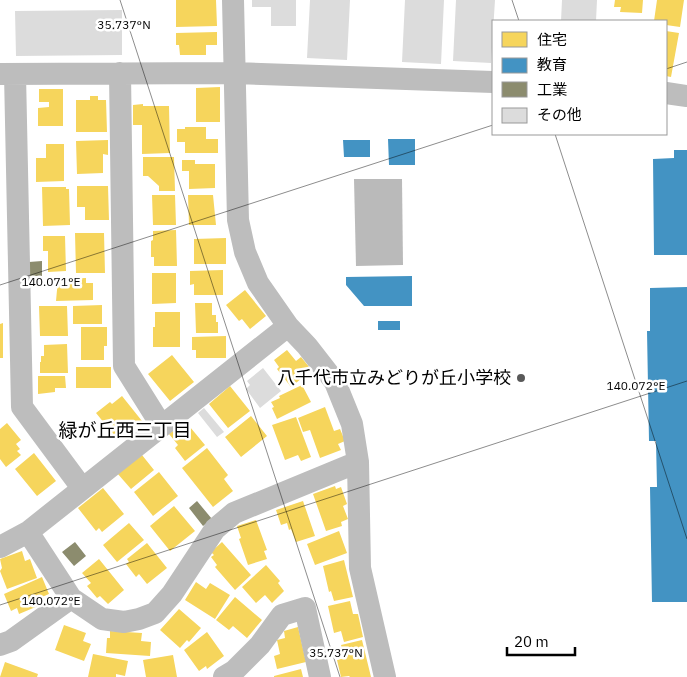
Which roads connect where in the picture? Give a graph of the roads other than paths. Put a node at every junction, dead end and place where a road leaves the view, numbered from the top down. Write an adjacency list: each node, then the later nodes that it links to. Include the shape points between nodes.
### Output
1 (233, 0): 3 (street)
2 (120, 73): 3 (street); 4 (street); 9 (street, via 124,366)
3 (235, 73): 5 (street); 8 (street, via 238,220 245,252 258,284)
4 (8, 74): 11 (street, via 22,407)
5 (492, 82)
6 (667, 93): 7 (street)
7 (687, 96)
8 (288, 326): 9 (street); 10 (street, via 335,382 352,424)
9 (161, 425): 11 (street)
10 (358, 462): 14 (street, via 234,513 215,529 172,594 155,613 124,622 102,618); 18 (street, via 360,568)
11 (82, 488): 12 (street)
12 (28, 532): 13 (street); 14 (street)
13 (0, 548)
14 (71, 598): 15 (street, via 11,641)
15 (0, 644)
16 (224, 677): 17 (street, via 260,645 282,615 305,608)
17 (320, 677)
18 (385, 677)

